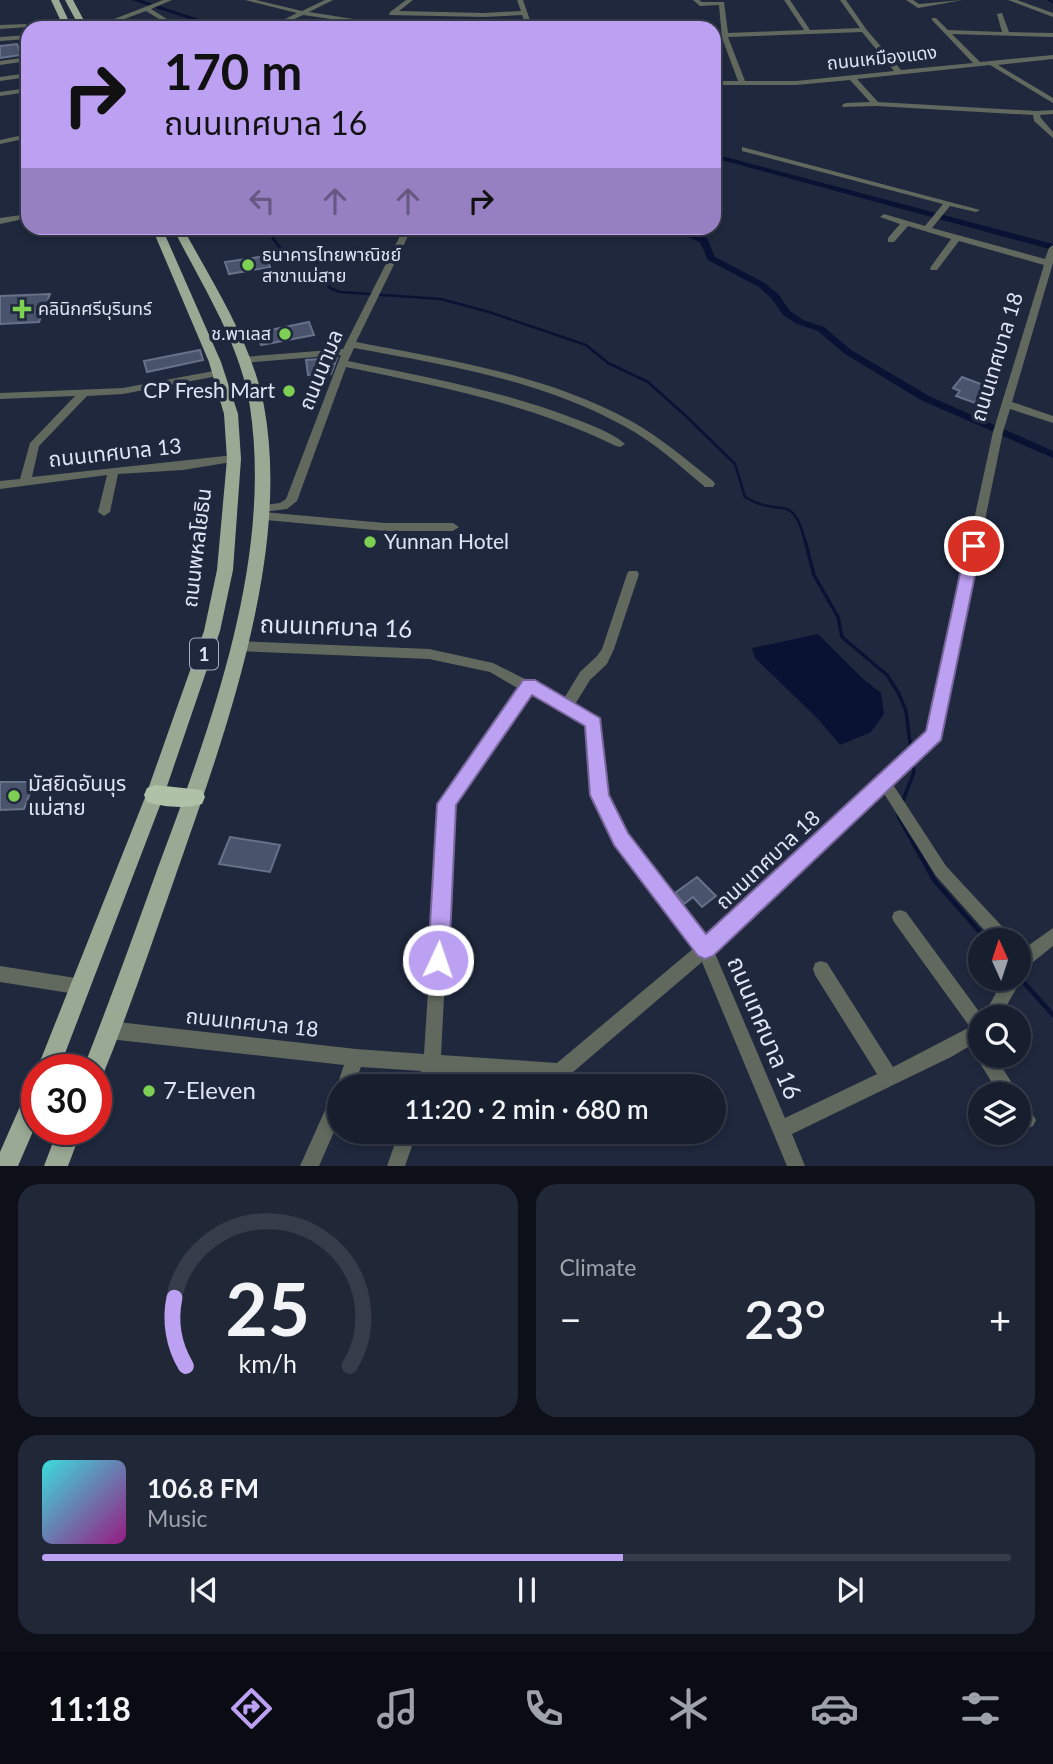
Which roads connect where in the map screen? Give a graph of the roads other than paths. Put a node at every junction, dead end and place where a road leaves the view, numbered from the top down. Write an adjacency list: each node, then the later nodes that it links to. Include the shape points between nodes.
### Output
1 (169, 0): 14 (street)
2 (248, 0): 16 (street)
3 (330, 0): 16 (street)
4 (410, 0): 17 (street)
5 (520, 0): 18 (street)
6 (696, 0): 37 (street, via 700,4 722,3)
7 (787, 0): 33 (street)
8 (843, 0): 32 (street)
9 (909, 0): 10 (street, via 918,6)
10 (960, 0)
11 (1011, 0): 20 (street)
12 (71, 2): 13 (main road); 23 (main road)
13 (57, 4): 22 (main road)
14 (155, 5): 15 (street)
15 (147, 9): 24 (street); 25 (street)
16 (303, 13): 26 (street); 27 (street)
17 (392, 13): 18 (street); 28 (street)
18 (525, 13): 29 (street)
19 (1000, 14): 35 (street)
20 (1053, 15)
21 (934, 19): 34 (street)
22 (65, 21)
23 (80, 21)
24 (114, 21)
25 (167, 21)
26 (285, 21)
27 (354, 21)
28 (388, 21)
29 (527, 21)
30 (21, 26): 31 (street)
31 (0, 27)
32 (864, 30): 33 (street); 46 (street)
33 (808, 32): 37 (street)
34 (948, 32): 35 (street); 45 (street)
35 (1006, 33): 36 (street)
36 (1053, 34)
37 (725, 36): 39 (street); 51 (street)
38 (21, 37): 40 (street)
39 (721, 37)
40 (0, 38)
41 (1053, 57): 43 (street, ถนนเหมืองแดง)
42 (21, 60): 44 (street)
43 (989, 62): 45 (street, ถนนเหมืองแดง); 53 (street)
44 (0, 63)
45 (976, 63): 46 (street, ถนนเหมืองแดง)
46 (898, 71): 48 (street, ถนนเหมืองแดง)
47 (21, 76): 49 (street)
48 (851, 76): 51 (street, ถนนเหมืองแดง); 57 (street)
49 (0, 79)
50 (721, 83): 51 (street, ถนนเหมืองแดง)
51 (743, 84)
52 (21, 91): 55 (street)
53 (1041, 93): 54 (street); 56 (street)
54 (1053, 93)
55 (0, 94)
56 (1053, 101)
57 (876, 104): 58 (street); 60 (street)
58 (846, 105)
59 (1053, 112): 60 (street)
60 (1036, 113): 61 (street)
61 (1053, 136)
62 (21, 137): 63 (street)
63 (0, 142)
64 (745, 149): 65 (street)
65 (948, 203): 66 (street); 67 (street)
66 (976, 210)
67 (938, 216): 72 (street)
68 (21, 217): 70 (street)
69 (884, 217): 71 (street)
70 (0, 221)
71 (906, 223): 72 (street); 77 (street)
72 (927, 229): 76 (street)
73 (160, 235): 83 (main road, ถนนพหลโยธิน / 1)
74 (181, 235): 82 (main road, 1)
75 (404, 235): 81 (street, ถนนนามล)
76 (957, 237): 79 (street); 80 (street)
77 (891, 240)
78 (1053, 249): 79 (street, ถนนเทศบาล 18)
79 (1048, 262): 86 (street, ถนนเทศบาล 18)
80 (934, 268)
81 (347, 353): 82 (street); 88 (street, via 591,428); 92 (street, via 514,376 582,400 654,438); 95 (street, ถนนนามล, via 291,501)
82 (243, 360): 95 (main road, 1, via 260,435)
83 (219, 373): 84 (street, via 123,391); 89 (main road, ถนนพหลโยธิน / 1, via 231,414)
84 (84, 393): 85 (street); 91 (street, via 34,445)
85 (0, 396)
86 (1007, 404): 87 (street); 101 (street, ถนนเทศบาล 18, via 934,735)
87 (1053, 420)
88 (620, 444)
89 (234, 459): 90 (street, ถนนเทศบาล 13); 102 (main road, ถนนพหลโยธิน / 1, via 225,570 212,631)
90 (113, 471): 91 (street, ถนนเทศบาล 13); 94 (street)
91 (25, 482): 93 (street, ถนนเทศบาล 13)
92 (709, 484)
93 (0, 485)
94 (104, 512)
95 (259, 513): 96 (street, via 385,527); 98 (main road, 1)
96 (453, 527)
97 (633, 574): 100 (street, via 608,649)
98 (238, 646): 99 (street, ถนนเทศบาล 16, via 429,654 493,668); 103 (main road, 1)
99 (529, 685): 100 (street, ถนนเทศบาล 16); 118 (street, via 447,804)
100 (566, 707): 107 (street, ถนนเทศบาล 16, via 593,723 600,795 621,839)
101 (884, 782): 105 (street, via 941,871); 107 (street, ถนนเทศบาล 18)
102 (155, 795): 103 (highway); 111 (main road, ถนนพหลโยธิน / 1)
103 (194, 797): 113 (main road, 1)
104 (900, 917): 112 (street)
105 (993, 928)
106 (1053, 936): 108 (street)
107 (705, 949): 118 (street, ถนนเทศบาล 18, via 560,1072); 123 (street, ถนนเทศบาล 16)
108 (1031, 956)
109 (821, 969): 121 (street)
110 (0, 974): 111 (street)
111 (82, 987): 115 (main road, ถนนพหลโยธิน / 1)
112 (968, 1021)
113 (109, 1030): 116 (main road, 1); 117 (street, ถนนเทศบาล 18)
114 (968, 1041): 121 (street)
115 (54, 1054)
116 (100, 1054)
117 (356, 1058): 118 (street, ถนนเทศบาล 18); 119 (street)
118 (432, 1064): 120 (street)
119 (349, 1074)
120 (429, 1074)
121 (890, 1078): 123 (street)
122 (327, 1125): 129 (street)
123 (782, 1129): 131 (street, ถนนเทศบาล 16)
124 (21, 1131): 127 (main road)
125 (404, 1144): 130 (street)
126 (64, 1145): 128 (main road)
127 (6, 1166)
128 (56, 1166)
129 (309, 1166)
130 (396, 1166)
131 (796, 1166)

